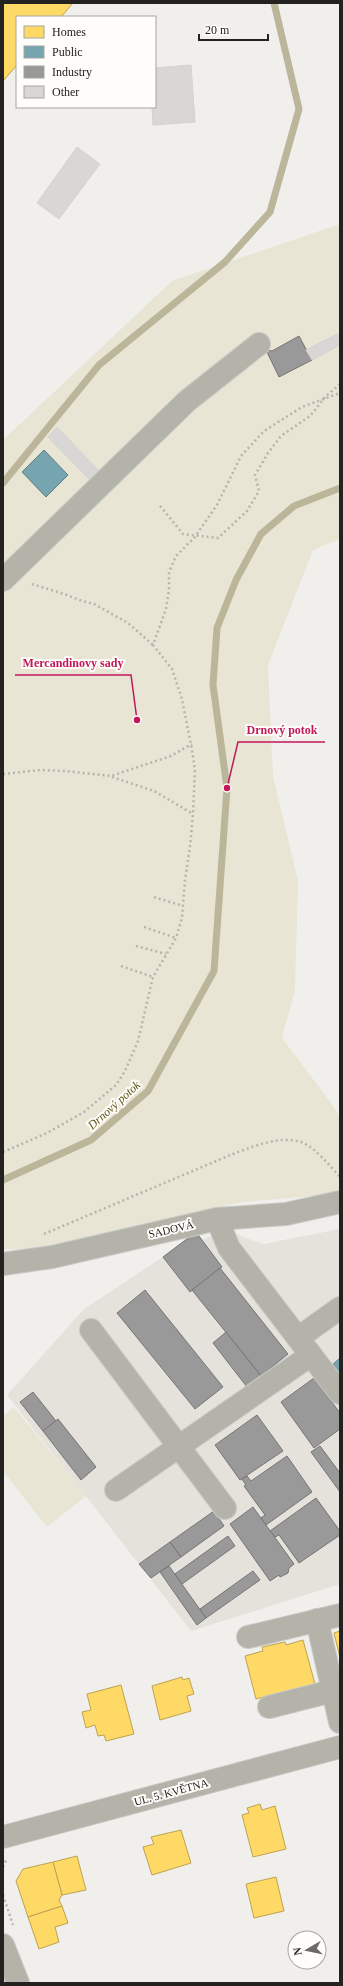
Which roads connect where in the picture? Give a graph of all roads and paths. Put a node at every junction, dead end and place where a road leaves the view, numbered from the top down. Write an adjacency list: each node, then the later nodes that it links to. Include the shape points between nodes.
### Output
1 (259, 344): 5 (street, via 187,401)
2 (340, 384): 4 (path, bridge, via 326,396 310,416 281,436 268,452 255,475 259,491 247,511 218,538 183,534)
3 (340, 393): 7 (path, via 302,407 264,431 241,456 217,505 194,538 176,556 169,572 166,609)
4 (160, 506)
5 (3, 580)
6 (30, 584): 7 (path, via 94,604 128,623)
7 (153, 645): 8 (path, via 172,669)
8 (192, 744): 10 (path, via 171,756); 11 (path)
9 (3, 774): 10 (path, via 64,770)
10 (111, 776): 11 (path, via 154,791)
11 (193, 814): 13 (path)
12 (154, 897): 13 (path)
13 (183, 906): 15 (path)
14 (144, 927): 15 (path)
15 (176, 938): 17 (path)
16 (136, 946): 17 (path)
17 (166, 954): 19 (path)
18 (120, 966): 19 (path)
19 (153, 976): 20 (path, via 138,1041 116,1085 84,1112 47,1133)
20 (3, 1152)
21 (340, 1177): 24 (path, via 323,1158 301,1142 282,1140 253,1147 222,1159)
22 (340, 1202): 23 (street, SADOVÁ, via 286,1214)
23 (217, 1219): 25 (street, SADOVÁ, via 52,1257); 28 (street, via 229,1248)
24 (37, 1237)
25 (3, 1264)
26 (340, 1308): 28 (street)
27 (91, 1330): 30 (street)
28 (305, 1347): 29 (street); 30 (street)
29 (340, 1393)
30 (179, 1447): 31 (street); 32 (street)
31 (116, 1490)
32 (224, 1508)
33 (340, 1615): 34 (street)
34 (317, 1620): 35 (street); 36 (street)
35 (248, 1637)
36 (337, 1690): 37 (street); 38 (street)
37 (269, 1707)
38 (340, 1722)
39 (340, 1747): 40 (street, UL. 5. KVĚTNA)
40 (3, 1837)
41 (3, 1945): 42 (street)
42 (18, 1983)

